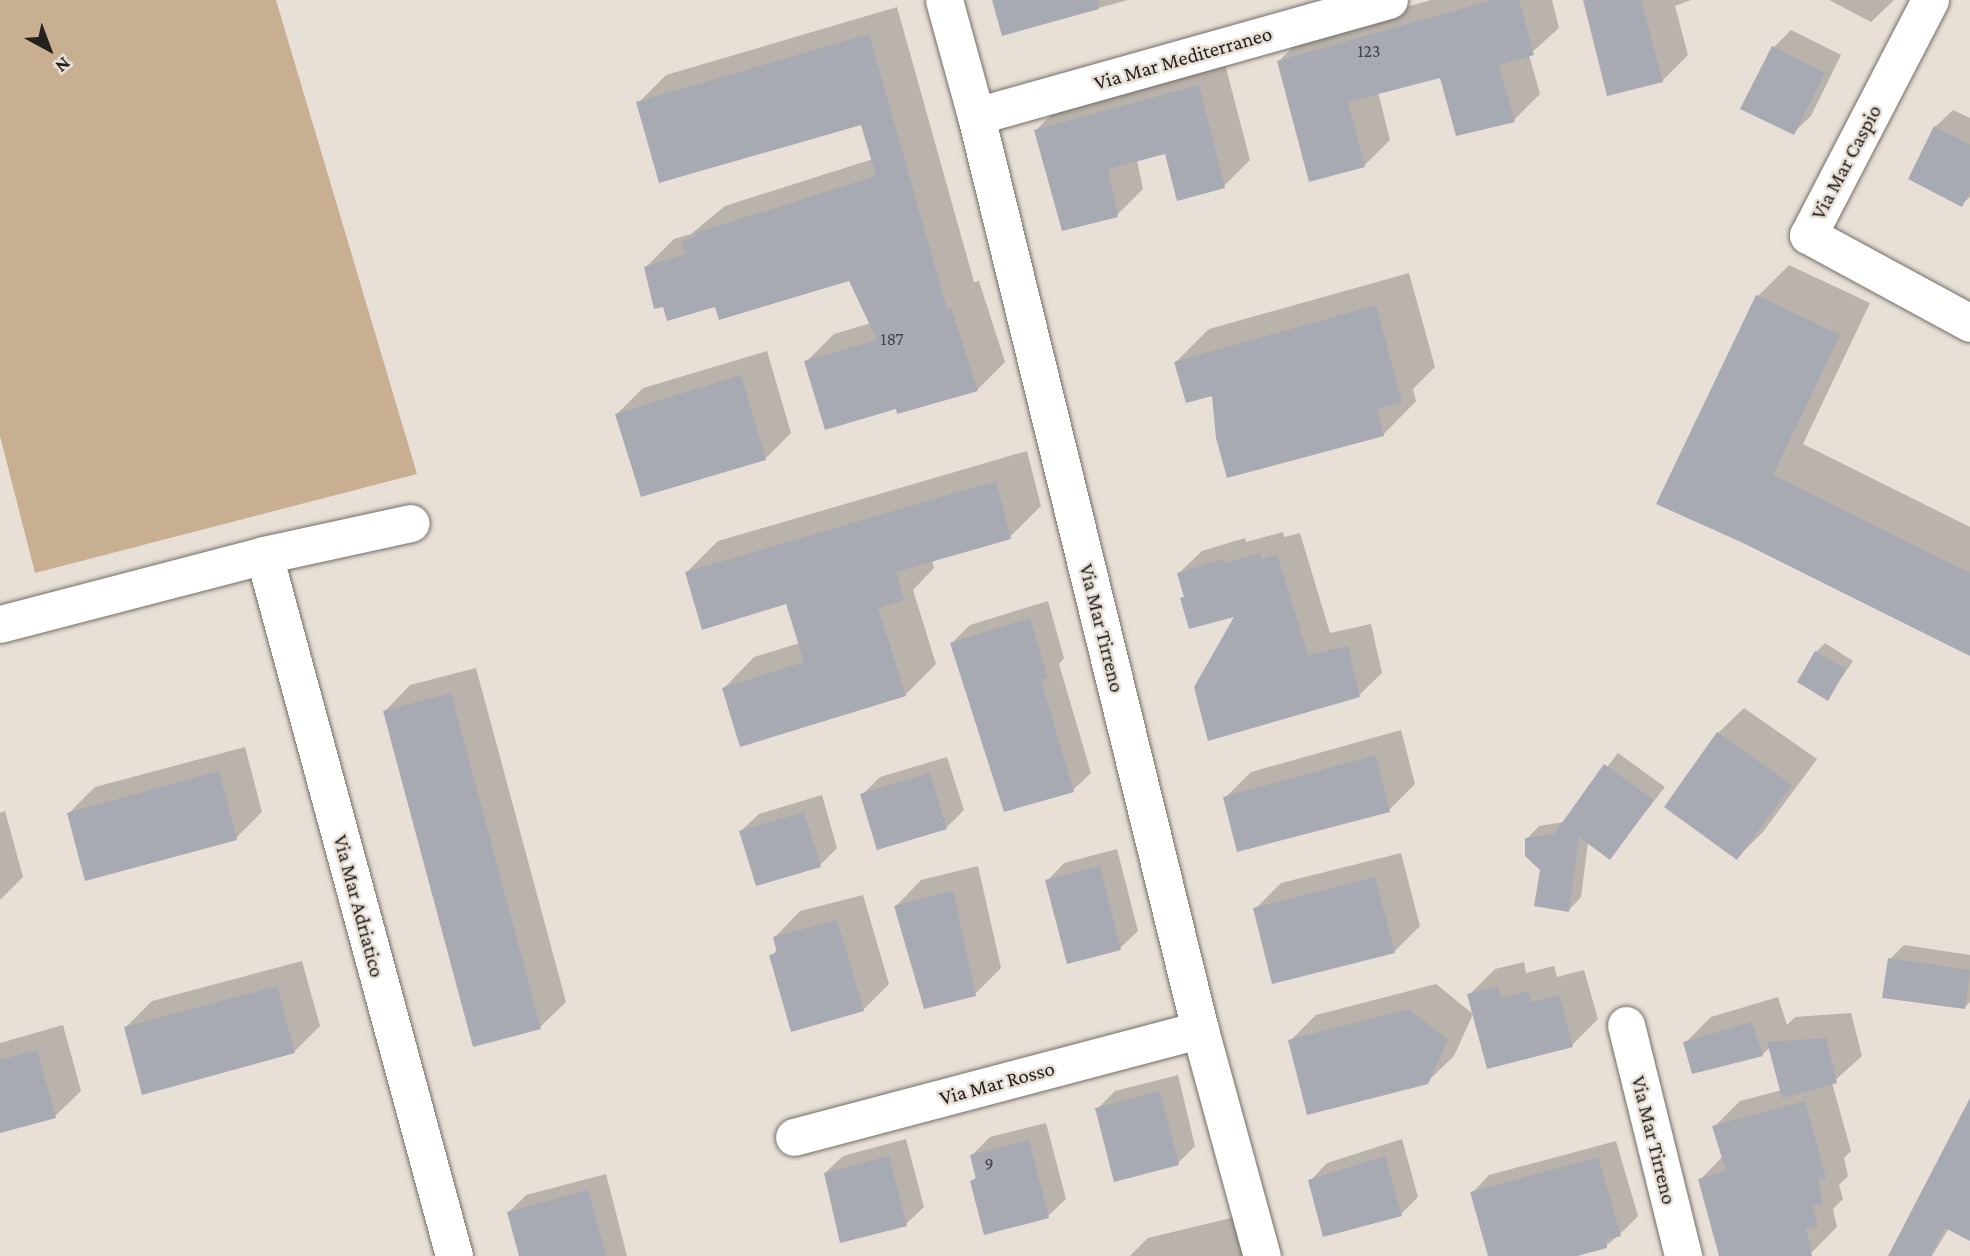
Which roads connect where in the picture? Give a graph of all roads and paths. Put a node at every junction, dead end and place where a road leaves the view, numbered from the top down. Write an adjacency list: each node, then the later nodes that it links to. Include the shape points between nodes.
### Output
1 (944, 0): 5 (street, Via Mar Tirreno)
2 (1389, 0): 4 (street, Via Mar Mediterraneo)
3 (1930, 0): 6 (street, Via Mar Caspio, via 1808,235)
4 (1307, 11): 5 (street, Via Mar Mediterraneo)
5 (976, 116): 11 (street, Via Mar Tirreno)
6 (1970, 323)
7 (411, 523): 8 (street)
8 (264, 555): 9 (street); 13 (street, Via Mar Adriatico)
9 (0, 624)
10 (1626, 1025): 15 (street, Via Mar Tirreno)
11 (1200, 1030): 12 (street, Via Mar Rosso); 14 (street, Via Mar Tirreno)
12 (794, 1137)
13 (454, 1256)
14 (1262, 1256)
15 (1683, 1256)

